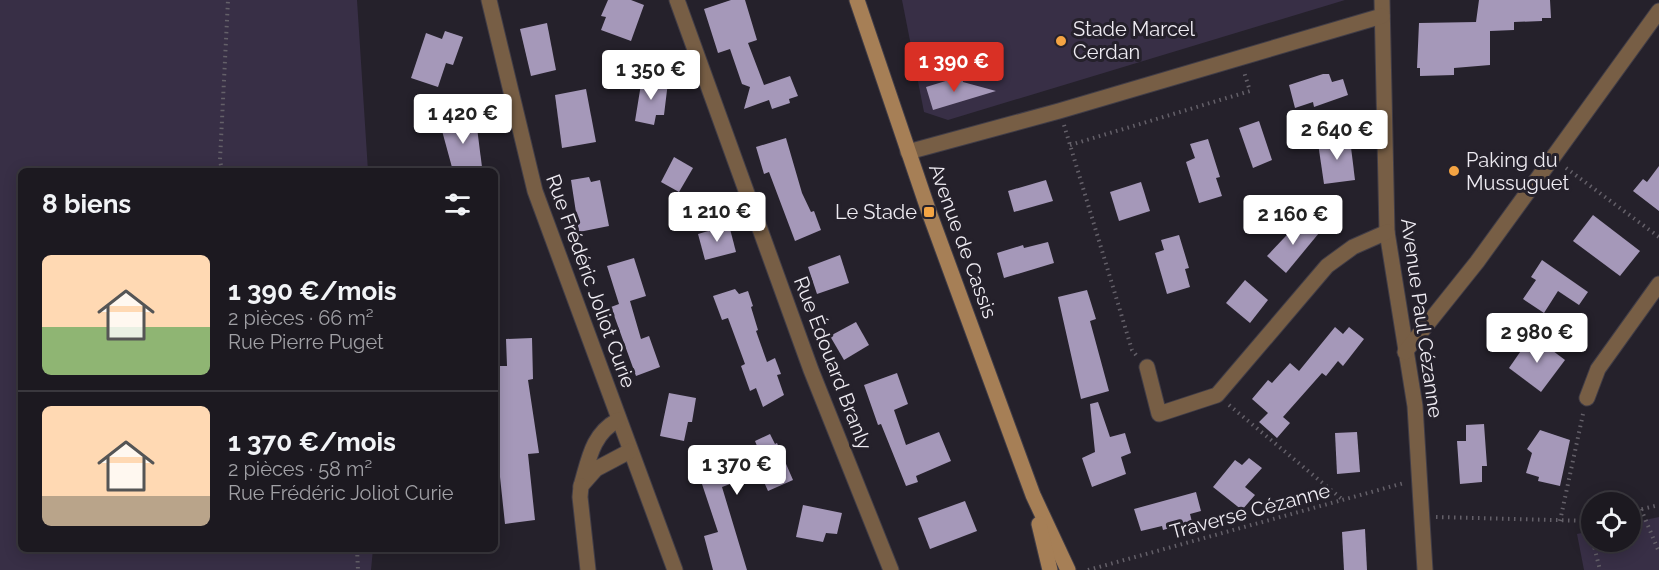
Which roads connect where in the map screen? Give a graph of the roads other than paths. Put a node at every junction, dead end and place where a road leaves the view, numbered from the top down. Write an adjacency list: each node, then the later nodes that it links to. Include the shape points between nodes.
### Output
1 (489, 0): 13 (street, Rue Frédéric Joliot Curie, via 535,191)
2 (677, 0): 19 (street, Rue Édouard Branly, via 811,370)
3 (856, 0): 7 (main road, Avenue de Cassis)
4 (1382, 0): 6 (street, Avenue Paul Cézanne)
5 (1659, 11): 10 (street, via 1477,262)
6 (1382, 16): 7 (street); 8 (street, Avenue Paul Cézanne)
7 (908, 152): 16 (main road, Avenue de Cassis)
8 (1387, 232): 10 (street, Avenue Paul Cézanne); 11 (street, via 1353,247 1327,266 1217,395 1159,414)
9 (1659, 284): 12 (street, via 1598,369)
10 (1405, 352): 22 (street, Avenue Paul Cézanne, via 1415,406)
11 (1147, 367)
12 (1587, 398)
13 (618, 420): 14 (street, Rue Frédéric Joliot Curie); 15 (street, via 600,432 592,446)
14 (630, 451): 15 (street, via 596,469); 18 (street, Rue Frédéric Joliot Curie)
15 (581, 486): 17 (street)
16 (1033, 495): 20 (main road, Avenue de Cassis); 21 (main road, Avenue de Cassis)
17 (588, 570)
18 (675, 570)
19 (891, 570)
20 (1050, 570)
21 (1068, 570)
22 (1425, 570)

